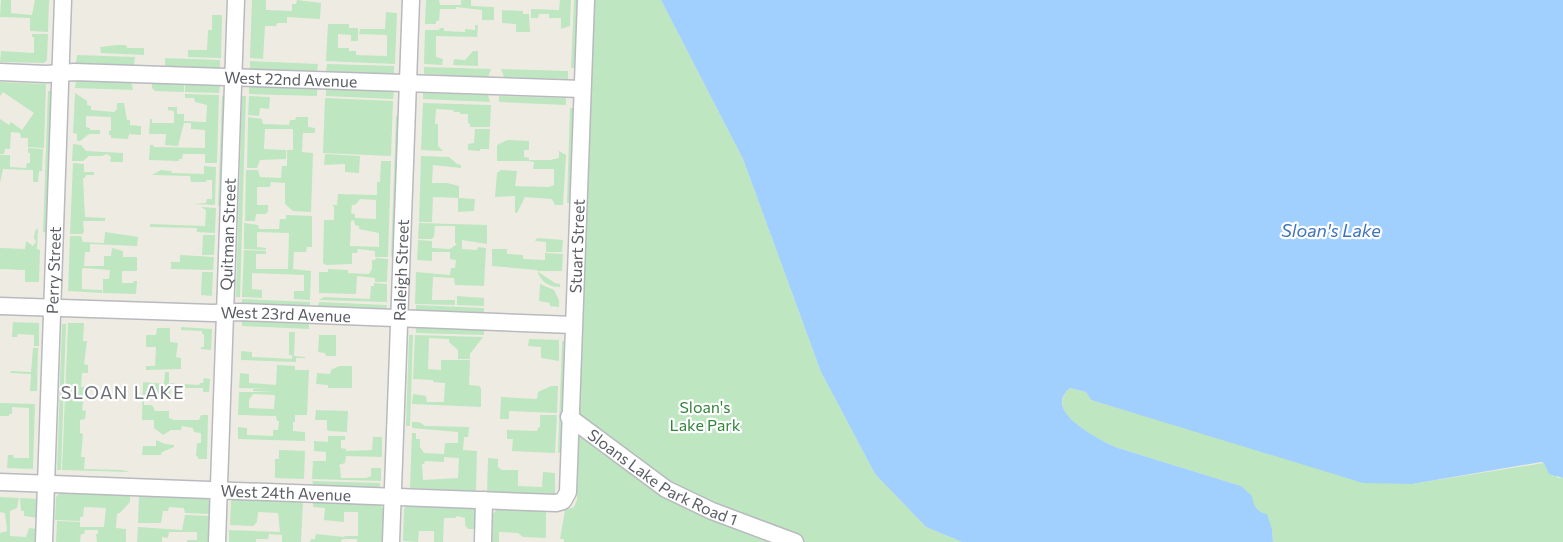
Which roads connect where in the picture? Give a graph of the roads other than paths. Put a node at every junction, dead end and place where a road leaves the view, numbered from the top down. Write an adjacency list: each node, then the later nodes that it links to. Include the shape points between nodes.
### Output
1 (63, 0): 6 (street, Perry Street)
2 (236, 0): 7 (street, Quitman Street)
3 (411, 0): 8 (street, Raleigh Street)
4 (586, 0): 9 (street, Stuart Street)
5 (0, 72): 6 (street, West 22nd Avenue)
6 (60, 73): 7 (street, West 22nd Avenue); 11 (street, Perry Street)
7 (233, 77): 8 (street, West 22nd Avenue); 12 (street, Quitman Street)
8 (408, 83): 9 (street, West 22nd Avenue); 13 (street, Raleigh Street)
9 (582, 90): 14 (street, Stuart Street)
10 (0, 306): 11 (street, West 23rd Avenue)
11 (52, 308): 12 (street, West 23rd Avenue); 17 (street, Perry Street)
12 (225, 313): 13 (street, West 23rd Avenue); 18 (street, Quitman Street)
13 (400, 318): 14 (street, West 23rd Avenue); 20 (street, Raleigh Street)
14 (573, 325): 15 (street, Stuart Street)
15 (569, 417): 19 (street, Stuart Street); 26 (street, Sloans Lake Park Road 1, via 666,489)
16 (0, 483): 17 (street, West 24th Avenue)
17 (46, 484): 18 (street, West 24th Avenue); 22 (street, Perry Street)
18 (219, 490): 20 (street, West 24th Avenue); 23 (street, Quitman Street)
19 (568, 492): 21 (street, West 24th Avenue, via 566,498 556,503)
20 (393, 497): 21 (street, West 24th Avenue); 24 (street, Raleigh Street)
21 (484, 500): 25 (street)
22 (44, 542)
23 (218, 542)
24 (392, 542)
25 (483, 542)
26 (795, 542)

